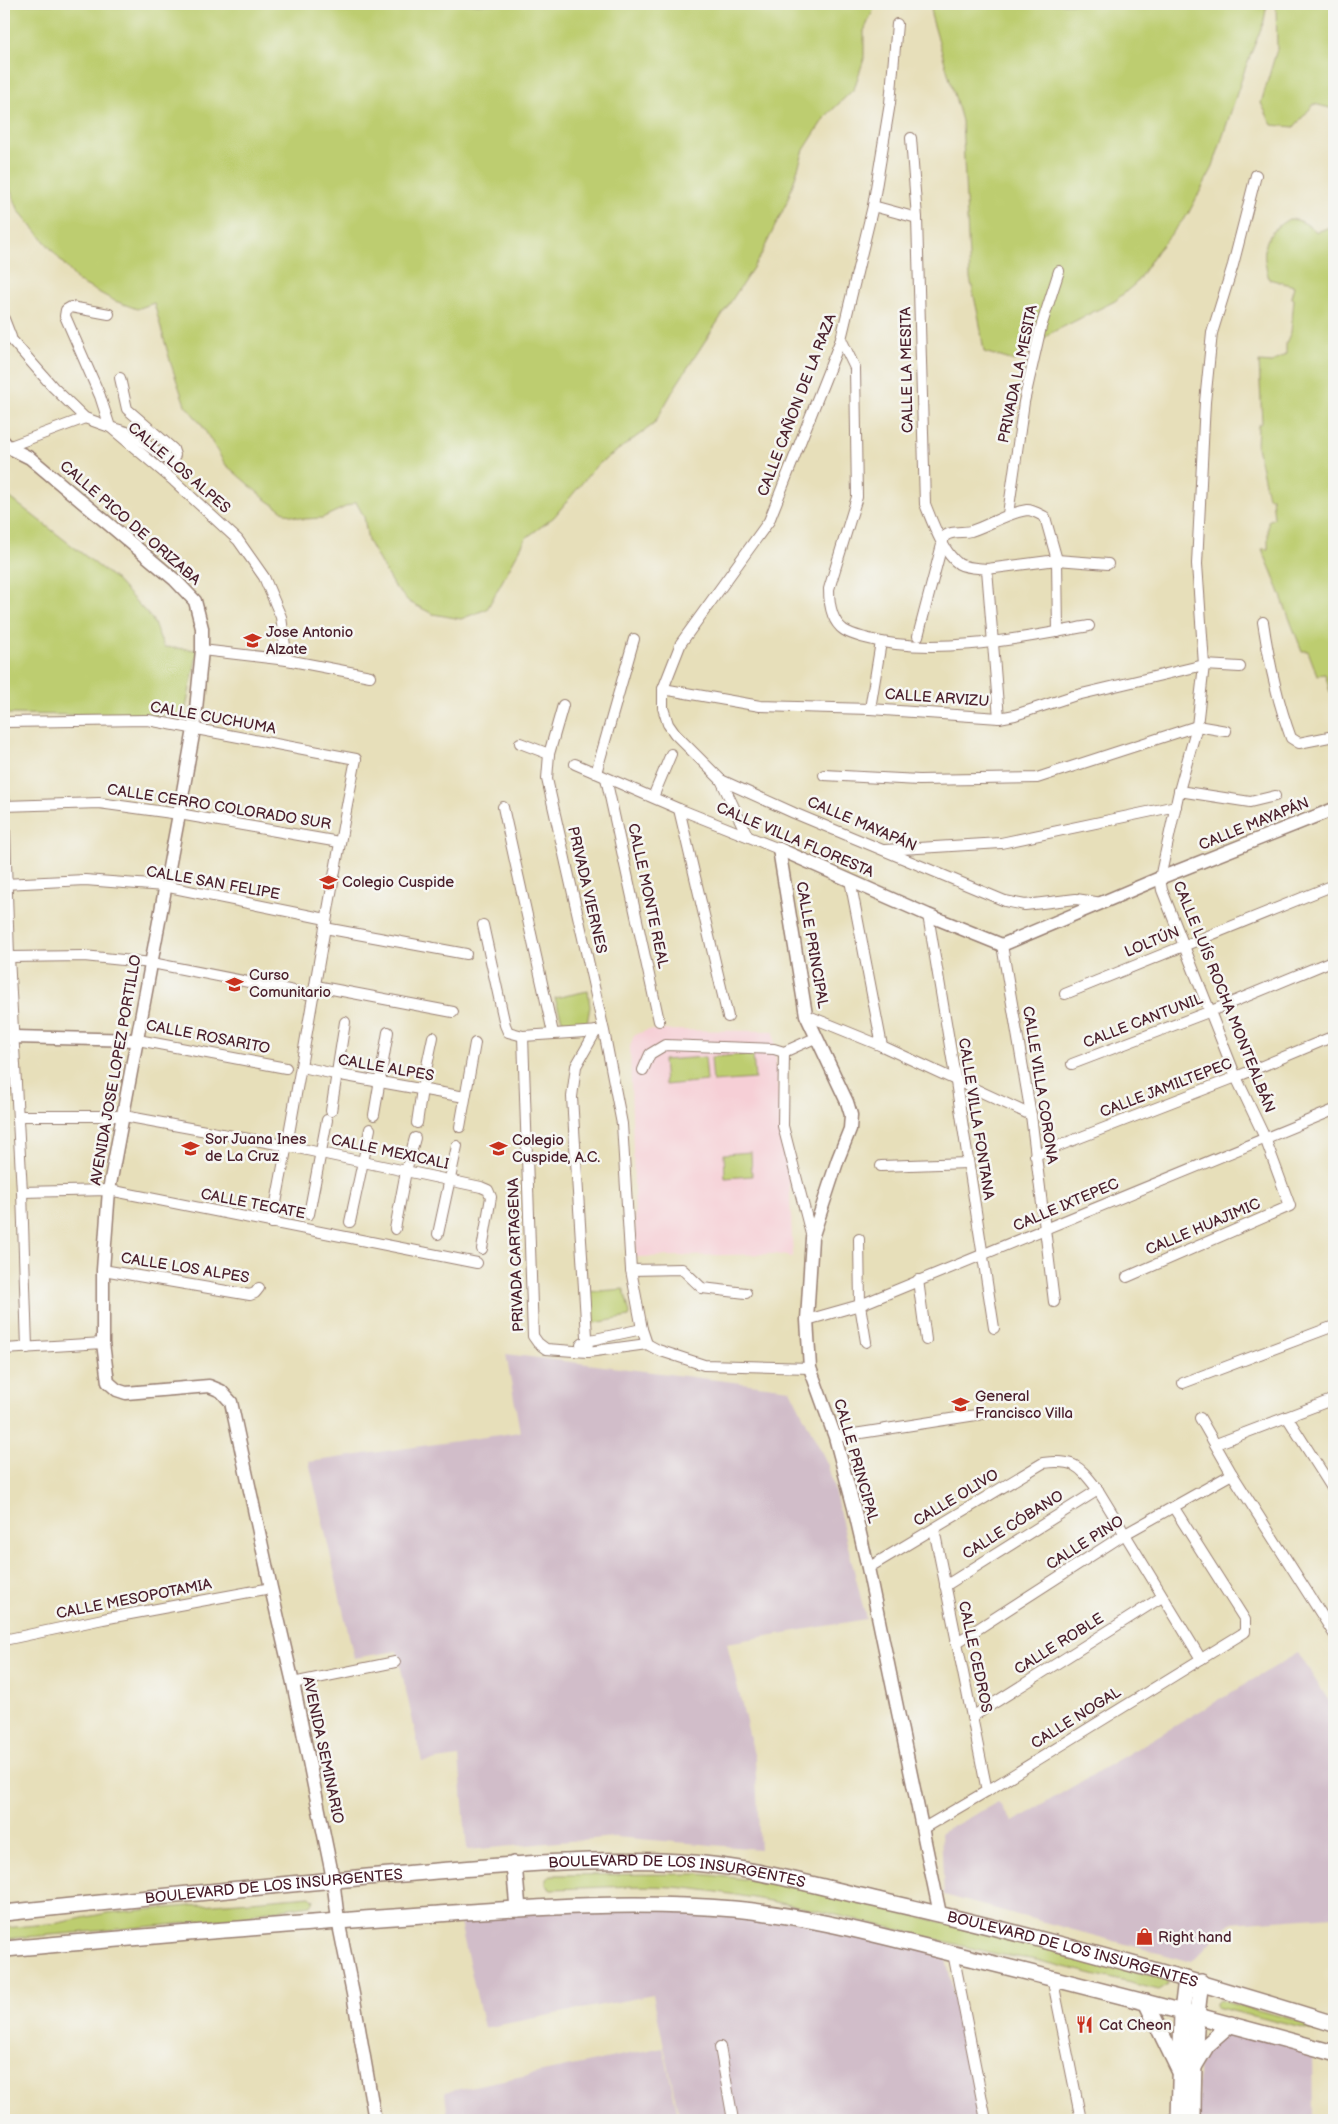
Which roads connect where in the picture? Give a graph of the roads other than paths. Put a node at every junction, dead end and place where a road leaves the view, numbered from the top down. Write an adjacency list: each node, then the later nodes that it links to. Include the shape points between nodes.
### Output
1 (897, 24): 4 (street, CALLE CAÑON DE LA RAZA, via 890,103)
2 (911, 138): 5 (street, CALLE LA MESITA)
3 (1256, 175): 30 (street, CALLE LUÍS ROCHA MONTEALBÁN, via 1212,333 1205,402 1197,564)
4 (874, 206): 5 (street); 10 (street, CALLE CAÑON DE LA RAZA)
5 (917, 218): 17 (street, CALLE LA MESITA, via 925,504)
6 (1059, 271): 16 (street, PRIVADA LA MESITA, via 1041,327 1024,402)
7 (109, 314): 14 (street, via 71,307 65,316)
8 (4, 319): 11 (street)
9 (4, 331): 11 (street, CALLE LOS ALPES)
10 (842, 339): 27 (street, via 855,368 857,498 829,589 829,604 843,630); 33 (street, CALLE CAÑON DE LA RAZA, via 769,521 687,633)
11 (12, 340): 13 (street, CALLE LOS ALPES)
12 (120, 378): 14 (street, via 127,409 173,449 173,460 168,460 130,433)
13 (85, 418): 14 (street, CALLE LOS ALPES); 15 (street)
14 (110, 427): 29 (street, CALLE LOS ALPES, via 174,480 238,540 264,577 281,617)
15 (5, 446): 28 (street, CALLE PICO DE ORIZABA, via 30,458 175,580 195,601 202,628)
16 (1008, 514): 17 (street, via 969,531 947,534); 18 (street, via 1029,510 1045,517)
17 (942, 543): 20 (street, CALLE LA MESITA, via 959,564); 24 (street)
18 (1058, 560): 19 (street, CALLE LA MESITA); 20 (street, CALLE LA MESITA); 23 (street)
19 (1108, 564)
20 (986, 569): 26 (street)
21 (1263, 622): 41 (street, via 1277,695 1291,738 1299,743)
22 (1088, 626): 23 (street)
23 (1058, 632): 26 (street)
24 (918, 636)
25 (634, 639): 46 (street)
26 (994, 641): 27 (street, via 942,645); 36 (street)
27 (880, 642): 35 (street)
28 (202, 650): 29 (street); 39 (street, AVENIDA JOSE LOPEZ PORTILLO)
29 (287, 660): 32 (street)
30 (1204, 665): 31 (street, CALLE ARVIZU); 36 (street, CALLE ARVIZU, via 1073,696); 38 (street, CALLE LUÍS ROCHA MONTEALBÁN)
31 (1240, 667)
32 (370, 676)
33 (664, 689): 35 (street, CALLE ARVIZU, via 760,706); 49 (street, CALLE MAYAPÁN, via 663,708 668,724)
34 (563, 705): 43 (street, PRIVADA VIERNES)
35 (870, 709): 36 (street, CALLE ARVIZU)
36 (999, 718)
37 (4, 722): 39 (street, CALLE CUCHUMA, via 148,720)
38 (1197, 726): 40 (street); 47 (street, via 1037,778 919,780); 50 (street, CALLE LUÍS ROCHA MONTEALBÁN)
39 (194, 729): 59 (street, AVENIDA JOSE LOPEZ PORTILLO); 61 (street, CALLE CUCHUMA, via 356,759)
40 (1226, 731)
41 (1334, 736)
42 (520, 743): 43 (street)
43 (550, 754): 87 (street, PRIVADA VIERNES, via 547,779)
44 (671, 754): 52 (street)
45 (575, 764): 46 (street, CALLE VILLA FLORESTA)
46 (596, 773): 48 (street, CALLE VILLA FLORESTA)
47 (824, 775)
48 (606, 778): 52 (street, CALLE VILLA FLORESTA); 85 (street, CALLE MONTE REAL)
49 (721, 780): 60 (street); 63 (street, CALLE MAYAPÁN)
50 (1179, 791): 51 (street, via 1245,801); 55 (street, CALLE LUÍS ROCHA MONTEALBÁN)
51 (1274, 796)
52 (653, 797): 57 (street, CALLE VILLA FLORESTA)
53 (4, 799): 54 (street)
54 (4, 806): 59 (street, CALLE CERRO COLORADO SUR, via 100,803); 66 (street)
55 (1176, 806): 63 (street, via 1008,842); 64 (street, CALLE LUÍS ROCHA MONTEALBÁN)
56 (503, 807): 89 (street)
57 (679, 809): 60 (street, CALLE VILLA FLORESTA); 84 (street)
58 (1334, 809): 64 (street, CALLE MAYAPÁN)
59 (179, 814): 61 (street, CALLE CERRO COLORADO SUR); 68 (street, AVENIDA JOSE LOPEZ PORTILLO)
60 (747, 835): 62 (street, CALLE VILLA FLORESTA)
61 (339, 842): 71 (street)
62 (779, 849): 65 (street, CALLE VILLA FLORESTA); 83 (street, CALLE PRINCIPAL)
63 (882, 850): 69 (street, CALLE MAYAPÁN, via 1005,901 1025,906 1076,899)
64 (1160, 878): 69 (street, CALLE MAYAPÁN); 74 (street, CALLE LUÍS ROCHA MONTEALBÁN)
65 (850, 880): 70 (street, CALLE VILLA FLORESTA); 97 (street)
66 (5, 884): 68 (street, CALLE SAN FELIPE, via 85,880); 76 (street)
67 (1334, 885): 74 (street, LOLTÚN)
68 (164, 886): 71 (street, CALLE SAN FELIPE); 78 (street, AVENIDA JOSE LOPEZ PORTILLO)
69 (1102, 903): 73 (street, CALLE MAYAPÁN)
70 (928, 915): 73 (street, CALLE VILLA FLORESTA); 106 (street, CALLE VILLA FONTANA)
71 (325, 924): 75 (street, CALLE SAN FELIPE); 79 (street)
72 (483, 925): 90 (street, via 505,1025 508,1032)
73 (1002, 945): 111 (street, CALLE VILLA CORONA)
74 (1184, 946): 80 (street, LOLTÚN); 81 (street, CALLE LUÍS ROCHA MONTEALBÁN)
75 (466, 954)
76 (10, 956): 78 (street, via 84,956); 94 (street)
77 (1334, 960): 81 (street, CALLE CANTUNIL)
78 (152, 963): 79 (street); 95 (street, AVENIDA JOSE LOPEZ PORTILLO)
79 (315, 990): 82 (street); 100 (street)
80 (1065, 994)
81 (1211, 1011): 99 (street, CALLE CANTUNIL); 104 (street, CALLE LUÍS ROCHA MONTEALBÁN)
82 (454, 1012)
83 (806, 1015): 93 (street, CALLE PRINCIPAL); 97 (street)
84 (728, 1017)
85 (659, 1021)
86 (345, 1022): 103 (street)
87 (600, 1031): 89 (street); 143 (street, via 622,1124); 158 (street, via 576,1066 572,1097)
88 (388, 1032): 105 (street)
89 (552, 1033): 90 (street)
90 (524, 1036): 158 (street, PRIVADA CARTAGENA, via 534,1336 538,1344 546,1348)
91 (1334, 1036): 104 (street, CALLE JAMILTEPEC)
92 (433, 1037): 107 (street)
93 (815, 1038): 98 (street); 137 (street, CALLE PRINCIPAL, via 851,1115 850,1129)
94 (9, 1039): 95 (street, CALLE ROSARITO); 112 (street)
95 (138, 1040): 101 (street, CALLE ROSARITO); 113 (street, AVENIDA JOSE LOPEZ PORTILLO)
96 (475, 1043): 108 (street)
97 (882, 1046): 106 (street)
98 (784, 1052): 102 (street, via 664,1045 650,1054); 137 (street, via 783,1126)
99 (1072, 1064)
100 (302, 1067): 103 (street, CALLE ALPES); 119 (street)
101 (286, 1068)
102 (643, 1070)
103 (335, 1074): 105 (street, CALLE ALPES); 121 (street)
104 (1236, 1077): 118 (street, CALLE LUÍS ROCHA MONTEALBÁN); 122 (street, CALLE JAMILTEPEC)
105 (379, 1080): 107 (street, CALLE ALPES); 110 (street)
106 (956, 1082): 111 (street); 124 (street, CALLE VILLA FONTANA)
107 (422, 1089): 108 (street, CALLE ALPES); 114 (street)
108 (465, 1097): 115 (street)
109 (1334, 1110): 118 (street, CALLE IXTEPEC)
110 (374, 1115)
111 (1030, 1115): 122 (street, CALLE VILLA CORONA)
112 (18, 1116): 113 (street, CALLE MEXICALI); 129 (street)
113 (124, 1116): 119 (street, CALLE MEXICALI); 128 (street, AVENIDA JOSE LOPEZ PORTILLO)
114 (417, 1124)
115 (460, 1127)
116 (370, 1129): 123 (street)
117 (415, 1138): 126 (street)
118 (1265, 1138): 130 (street, CALLE LUÍS ROCHA MONTEALBÁN); 135 (street, CALLE IXTEPEC)
119 (288, 1146): 121 (street, CALLE MEXICALI); 133 (street)
120 (457, 1146): 127 (street)
121 (320, 1152): 123 (street, CALLE MEXICALI); 131 (street)
122 (1035, 1154): 135 (street, CALLE VILLA CORONA)
123 (362, 1161): 126 (street, CALLE MEXICALI); 132 (street)
124 (968, 1163): 125 (street); 140 (street, CALLE VILLA FONTANA)
125 (881, 1166)
126 (406, 1170): 127 (street, CALLE MEXICALI); 134 (street)
127 (449, 1180): 136 (street); 139 (street, CALLE MEXICALI, via 488,1190 490,1197)
128 (109, 1190): 129 (street, CALLE TECATE); 133 (street, CALLE TECATE); 142 (street, AVENIDA JOSE LOPEZ PORTILLO)
129 (22, 1192): 159 (street)
130 (1290, 1206): 144 (street, CALLE HUAJIMIC)
131 (309, 1214)
132 (350, 1222)
133 (272, 1223): 141 (street, CALLE TECATE)
134 (395, 1229)
135 (1045, 1230): 140 (street, CALLE IXTEPEC); 148 (street, CALLE VILLA CORONA)
136 (438, 1234)
137 (812, 1238): 150 (street, CALLE PRINCIPAL)
138 (859, 1239): 149 (street)
139 (482, 1249)
140 (982, 1256): 145 (street, CALLE IXTEPEC); 152 (street, CALLE VILLA FONTANA)
141 (477, 1263)
142 (104, 1270): 146 (street, CALLE LOS ALPES, via 250,1295); 156 (street, AVENIDA JOSE LOPEZ PORTILLO)
143 (631, 1270): 147 (street, via 682,1269 702,1288); 153 (street)
144 (1127, 1277)
145 (918, 1280): 149 (street, CALLE IXTEPEC); 154 (street)
146 (259, 1288)
147 (746, 1293)
148 (1054, 1302)
149 (860, 1305): 150 (street, CALLE IXTEPEC); 155 (street)
150 (807, 1320): 161 (street, CALLE PRINCIPAL)
151 (1334, 1326): 162 (street)
152 (994, 1328)
153 (642, 1329): 157 (street); 158 (street, PRIVADA CARTAGENA)
154 (926, 1340)
155 (866, 1342)
156 (103, 1344): 159 (street); 163 (street, AVENIDA JOSE LOPEZ PORTILLO, via 108,1382 117,1390 126,1393 209,1386)
157 (647, 1344): 158 (street, PRIVADA CARTAGENA); 161 (street, via 704,1365)
158 (587, 1346)
159 (27, 1348): 160 (street)
160 (4, 1349)
161 (810, 1368): 168 (street, CALLE PRINCIPAL)
162 (1183, 1383)
163 (221, 1391): 178 (street, AVENIDA SEMINARIO, via 231,1402)
164 (1334, 1399): 166 (street)
165 (989, 1413): 168 (street)
166 (1288, 1417): 169 (street); 172 (street)
167 (1200, 1418): 169 (street)
168 (835, 1437): 176 (street, CALLE PRINCIPAL)
169 (1216, 1444): 170 (street)
170 (1232, 1474): 173 (street, CALLE PINO); 180 (street)
171 (1098, 1490): 174 (street, CALLE OLIVO, via 1081,1468 1062,1460 1043,1463); 175 (street); 177 (street, CALLE CÓBANO)
172 (1334, 1491)
173 (1174, 1508): 175 (street, CALLE PINO); 183 (street, CALLE NOGAL, via 1245,1620 1244,1632)
174 (934, 1529): 176 (street, CALLE OLIVO); 177 (street, CALLE CEDROS)
175 (1125, 1534): 179 (street); 182 (street, CALLE PINO)
176 (868, 1568): 188 (street, CALLE PRINCIPAL)
177 (945, 1586): 182 (street, CALLE CEDROS)
178 (270, 1588): 181 (street, CALLE MESOPOTAMIA); 185 (street, AVENIDA SEMINARIO)
179 (1162, 1597): 183 (street); 186 (street, CALLE ROBLE)
180 (1334, 1634)
181 (4, 1640)
182 (956, 1643): 186 (street, CALLE CEDROS)
183 (1200, 1659): 187 (street, CALLE NOGAL)
184 (395, 1662): 185 (street)
185 (294, 1683): 190 (street, AVENIDA SEMINARIO)
186 (972, 1717): 187 (street, CALLE CEDROS)
187 (987, 1791): 188 (street, CALLE NOGAL)
188 (922, 1829): 193 (street, CALLE PRINCIPAL)
189 (514, 1864): 190 (main road, BOULEVARD DE LOS INSURGENTES); 191 (main road); 193 (main road, BOULEVARD DE LOS INSURGENTES, via 685,1862 764,1874)
190 (333, 1879): 192 (main road, BOULEVARD DE LOS INSURGENTES); 194 (street, AVENIDA SEMINARIO)
191 (518, 1908): 194 (main road, BOULEVARD DE LOS INSURGENTES); 196 (main road, BOULEVARD DE LOS INSURGENTES, via 651,1904 736,1909 802,1918)
192 (4, 1913)
193 (940, 1914): 198 (main road, BOULEVARD DE LOS INSURGENTES)
194 (338, 1920): 195 (main road, BOULEVARD DE LOS INSURGENTES); 207 (street, AVENIDA SEMINARIO)
195 (4, 1949)
196 (953, 1953): 197 (main road, BOULEVARD DE LOS INSURGENTES); 209 (street)
197 (1052, 1977): 200 (main road, BOULEVARD DE LOS INSURGENTES); 210 (street)
198 (1186, 1978): 199 (main road, BOULEVARD DE LOS INSURGENTES); 201 (main road)
199 (1201, 1982): 201 (main road); 203 (main road, BOULEVARD DE LOS INSURGENTES)
200 (1146, 2002): 201 (main road, BOULEVARD DE LOS INSURGENTES); 206 (main road)
201 (1189, 2014): 202 (main road, BOULEVARD DE LOS INSURGENTES); 206 (main road)
202 (1231, 2024): 205 (main road, BOULEVARD DE LOS INSURGENTES); 206 (main road, via 1207,2045)
203 (1334, 2024)
204 (720, 2047): 208 (street)
205 (1334, 2053)
206 (1187, 2070): 211 (main road); 212 (main road)
207 (375, 2120)
208 (733, 2120)
209 (986, 2120)
210 (1081, 2120)
211 (1179, 2120)
212 (1193, 2120)

